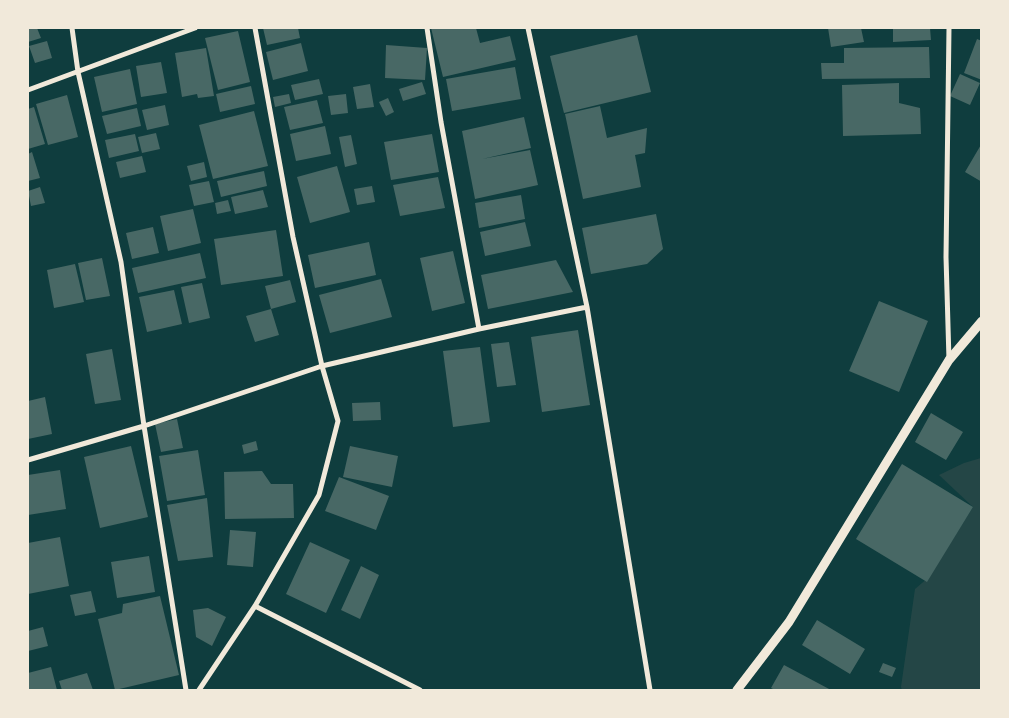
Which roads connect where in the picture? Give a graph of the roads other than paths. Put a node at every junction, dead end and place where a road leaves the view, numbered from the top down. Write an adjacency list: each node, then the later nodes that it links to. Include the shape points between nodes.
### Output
1 (72, 28): 7 (street)
2 (195, 28): 7 (street)
3 (255, 28): 13 (street, via 293,236)
4 (427, 28): 11 (street)
5 (528, 28): 9 (street)
6 (949, 28): 12 (street, via 946,257)
7 (78, 72): 8 (street); 14 (street, via 121,262)
8 (28, 90)
9 (586, 307): 11 (street); 20 (street)
10 (982, 321): 12 (street)
11 (479, 329): 13 (street)
12 (949, 360): 21 (street, via 789,622)
13 (322, 366): 14 (street); 16 (street, via 338,421 319,495)
14 (144, 426): 15 (street); 17 (street)
15 (28, 460)
16 (256, 606): 18 (street); 19 (street)
17 (186, 690)
18 (199, 690)
19 (420, 690)
20 (650, 690)
21 (737, 690)

